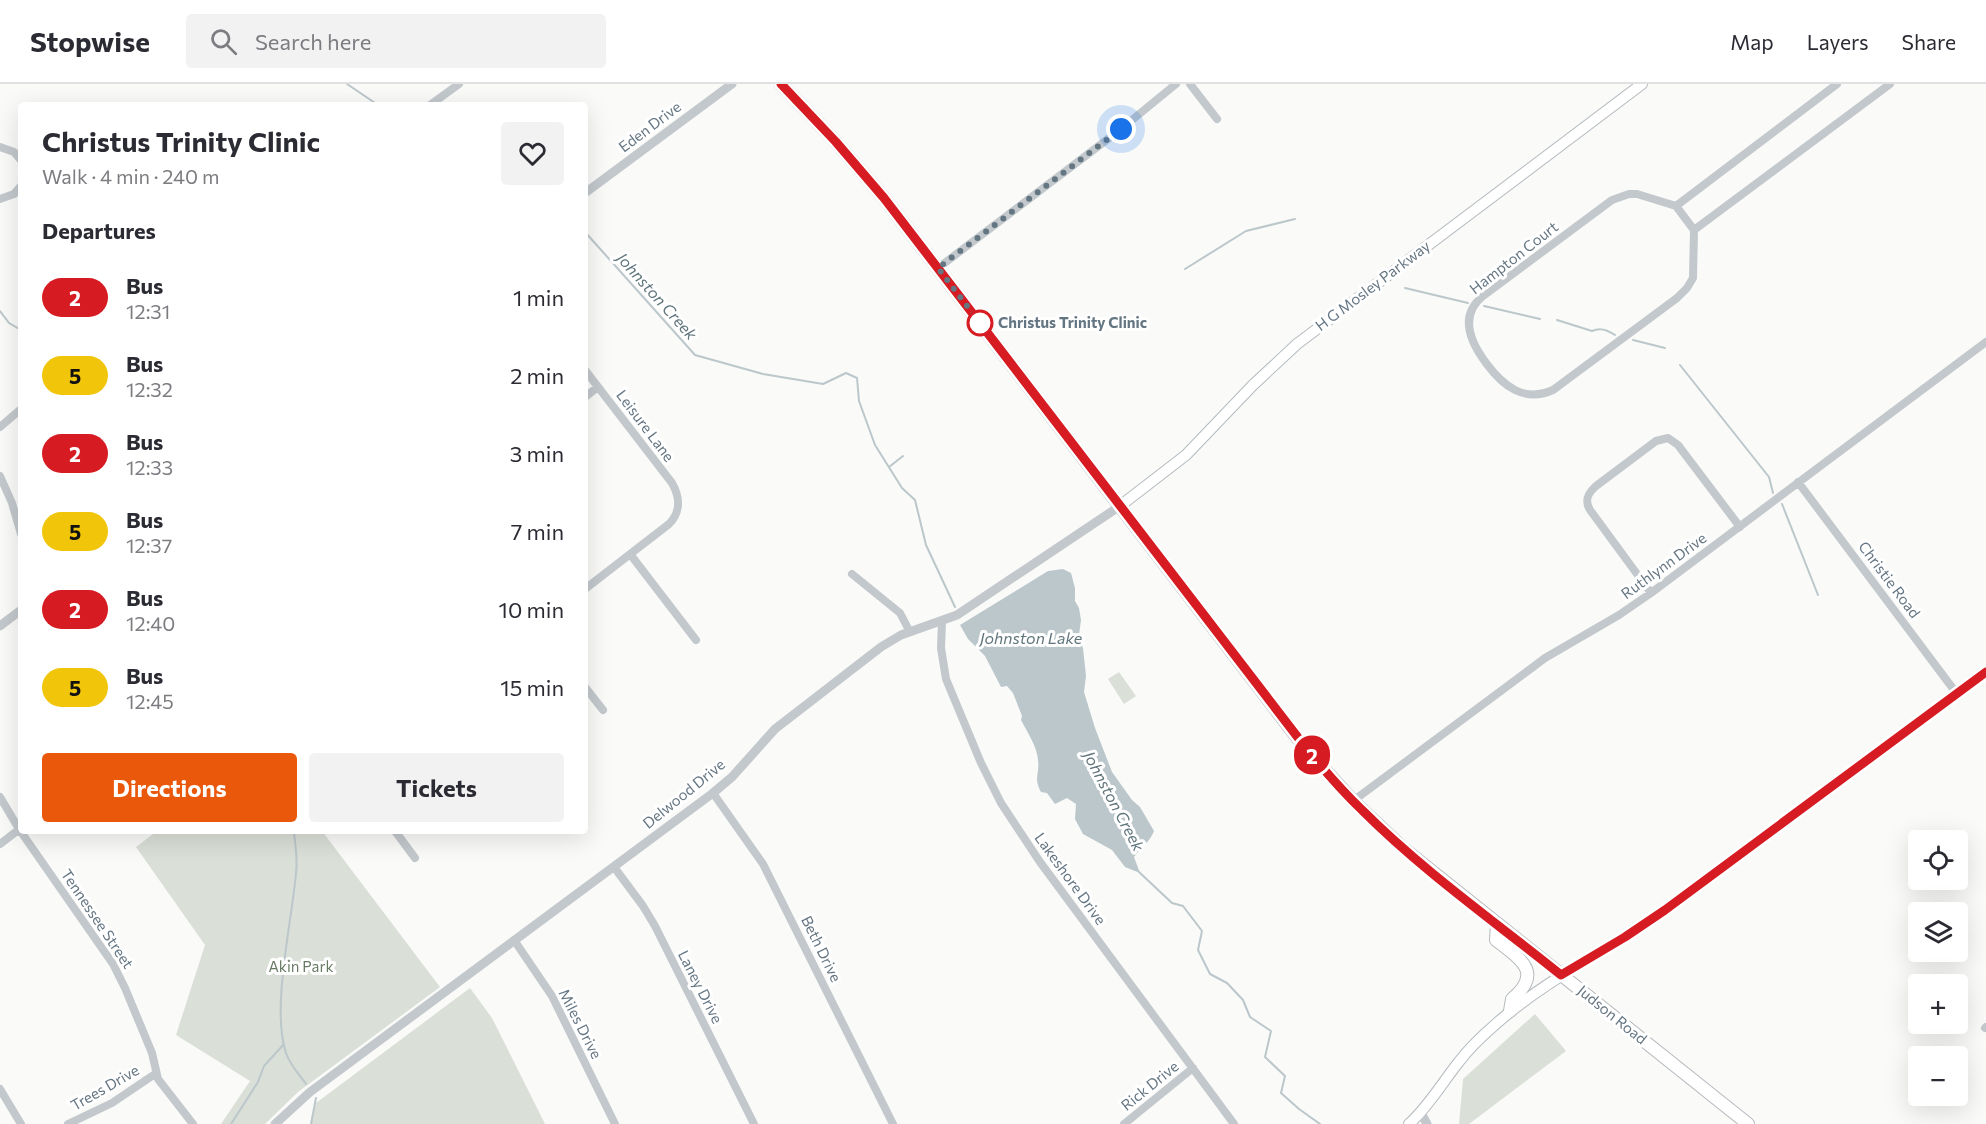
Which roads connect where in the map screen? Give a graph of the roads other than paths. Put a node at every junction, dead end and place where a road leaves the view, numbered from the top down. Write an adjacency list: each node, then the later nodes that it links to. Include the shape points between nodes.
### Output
1 (459, 84): 9 (street)
2 (732, 84): 14 (street, Eden Drive)
3 (781, 84): 18 (main road, Judson Road, via 836,142)
4 (1176, 84): 18 (street)
5 (1190, 84): 10 (street)
6 (1642, 84): 27 (main road, H G Mosley Parkway, via 1297,344 1186,455)
7 (1837, 84): 16 (street)
8 (1890, 84): 17 (street)
9 (434, 102)
10 (1216, 119)
11 (0, 147): 12 (street)
12 (18, 157)
13 (18, 189): 15 (street, via 12,196)
14 (588, 191)
15 (0, 199)
16 (1676, 206): 17 (street); 17 (street, Hampton Court, via 1637,194 1618,196 1479,300 1470,317 1470,333 1490,369 1505,385 1521,394 1541,395 1557,388 1687,288 1694,274)
17 (1694, 230)
18 (938, 268): 27 (main road, Judson Road)
19 (1986, 342): 26 (street, Ruthlynn Drive)
20 (588, 374): 21 (street, Leisure Lane)
21 (598, 387): 22 (street); 30 (street, Leisure Lane, via 676,490 677,513 672,521)
22 (588, 395)
23 (18, 411): 24 (street)
24 (0, 426)
25 (0, 476): 28 (street)
26 (1798, 482): 29 (street, Ruthlynn Drive); 41 (street, Christie Road)
27 (1120, 506): 35 (street, Delwood Drive); 45 (main road, Judson Road, via 1306,748)
28 (18, 524)
29 (1740, 527): 33 (street, Ruthlynn Drive); 33 (street, via 1675,442 1660,439 1640,453 1596,486 1586,500)
30 (630, 554): 32 (street); 38 (street)
31 (852, 574): 37 (street, via 900,613)
32 (588, 586)
33 (1651, 593): 45 (street, Ruthlynn Drive, via 1545,657)
34 (18, 612): 36 (street)
35 (942, 622): 37 (street, Delwood Drive); 57 (street, Lakeshore Drive, via 946,679 1001,803 1040,862)
36 (0, 626)
37 (910, 632): 43 (street, Delwood Drive, via 881,647 790,717)
38 (696, 640)
39 (1986, 672): 41 (main road)
40 (588, 691): 42 (street)
41 (1957, 694): 55 (main road, via 1659,915)
42 (603, 710)
43 (713, 793): 52 (street, Delwood Drive); 67 (street, Beth Drive, via 763,864)
44 (0, 797): 46 (street, Tennessee Street)
45 (1353, 801): 53 (main road, Judson Road, via 1404,849)
46 (18, 826)
47 (18, 830): 50 (street)
48 (23, 834): 58 (street, Tennessee Street, via 113,964 152,1053)
49 (396, 834): 51 (street)
50 (0, 844)
51 (416, 858)
52 (614, 867): 54 (street, Delwood Drive); 66 (street, Laney Drive, via 655,926)
53 (1497, 924): 55 (main road, Judson Road); 56 (main road, via 1496,940 1522,961 1528,975 1523,990 1512,999)
54 (514, 940): 64 (street, Delwood Drive, via 310,1092); 65 (street, Miles Drive, via 552,996)
55 (1561, 975): 56 (main road); 72 (main road, Judson Road)
56 (1510, 1011): 60 (main road, via 1462,1058)
57 (1193, 1068): 68 (street, Rick Drive); 69 (street, Lakeshore Drive)
58 (155, 1074): 62 (street, Trees Drive, via 112,1103); 63 (street, Tennessee Street)
59 (0, 1089): 61 (street)
60 (1421, 1113): 70 (main road); 71 (street)
61 (21, 1124)
62 (68, 1124)
63 (193, 1124)
64 (274, 1124)
65 (615, 1124)
66 (754, 1124)
67 (893, 1124)
68 (1124, 1124)
69 (1234, 1124)
70 (1409, 1124)
71 (1427, 1124)
72 (1748, 1124)

